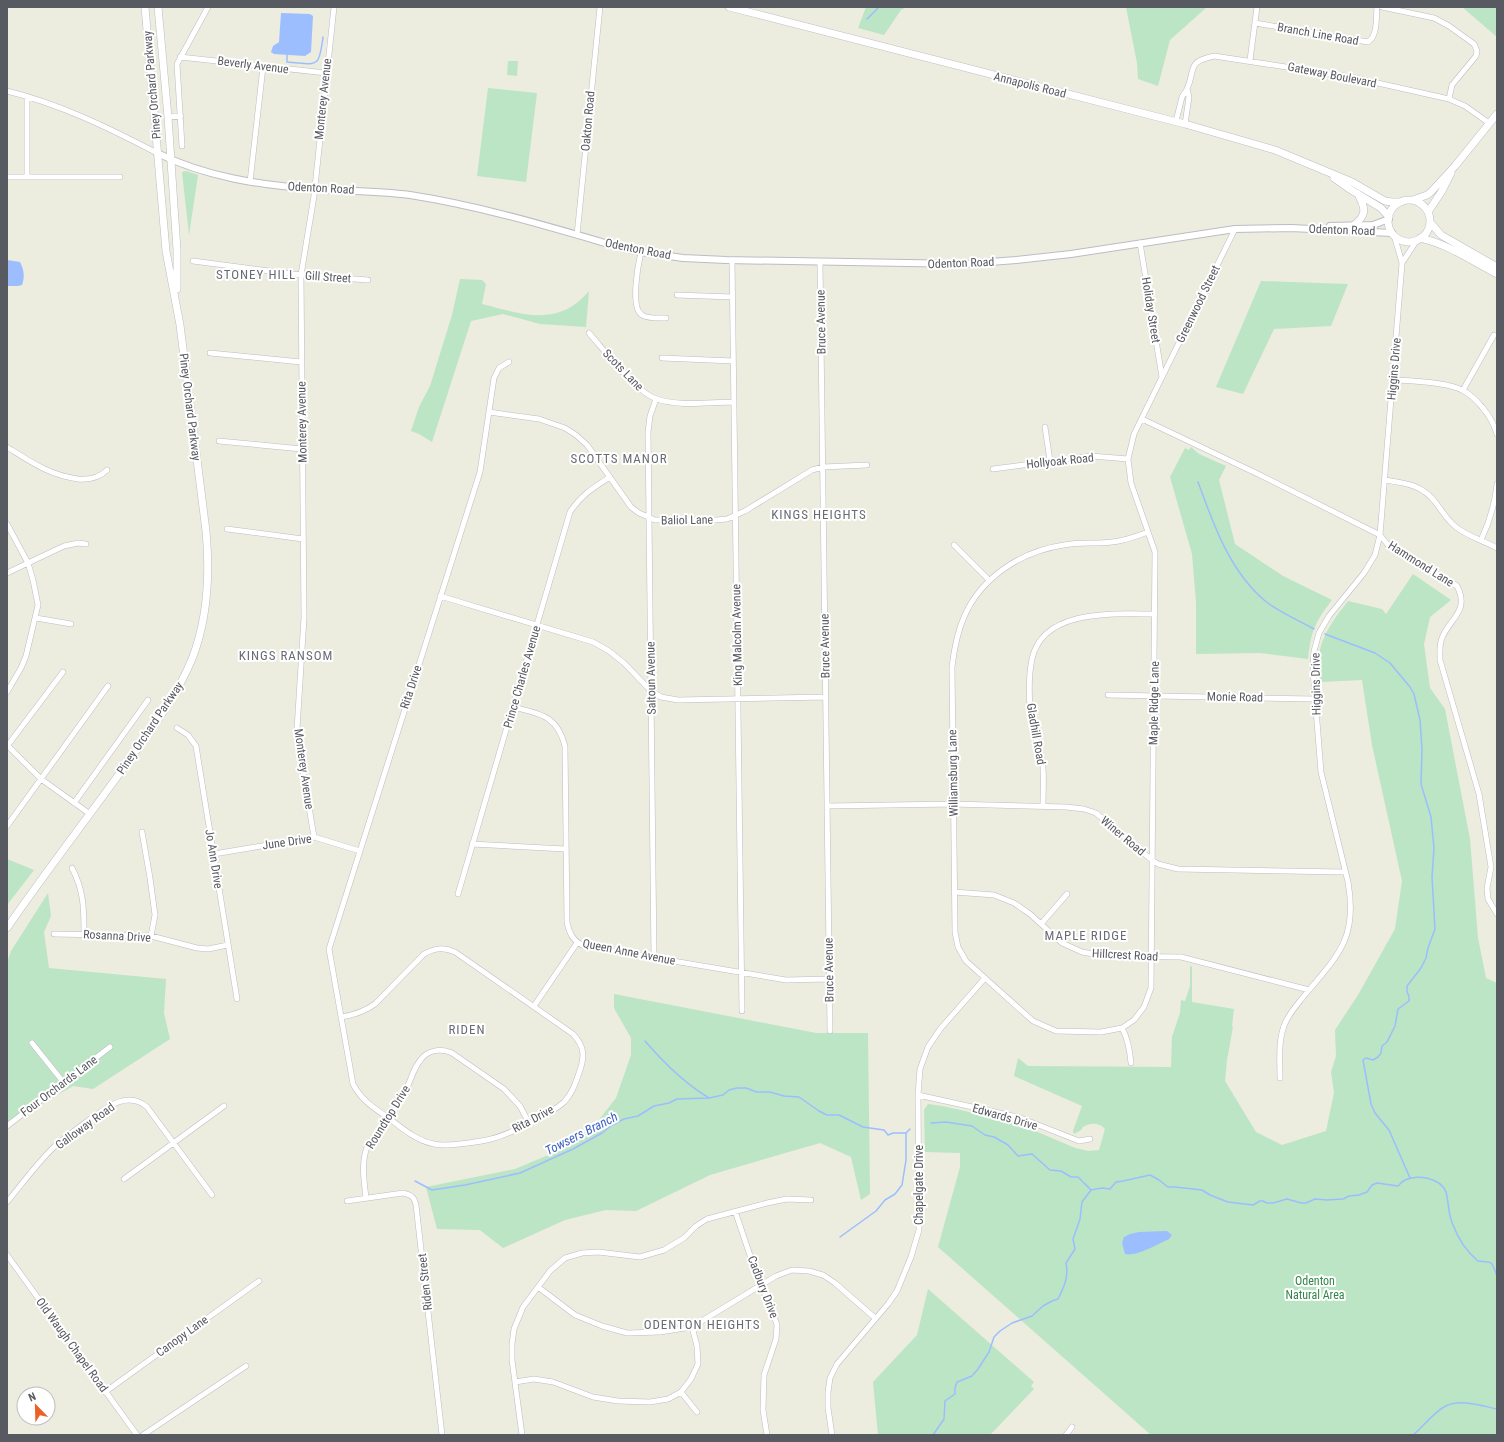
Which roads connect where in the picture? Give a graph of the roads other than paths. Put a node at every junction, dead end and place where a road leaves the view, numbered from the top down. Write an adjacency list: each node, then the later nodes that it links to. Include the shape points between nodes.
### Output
1 (145, 7): 26 (main road, Piney Orchard Parkway)
2 (158, 7): 21 (main road, Piney Orchard Parkway)
3 (208, 7): 11 (street)
4 (334, 7): 14 (street, Monterey Avenue)
5 (600, 7): 45 (street, Oakton Road)
6 (729, 7): 22 (main road, Annapolis Road)
7 (1257, 7): 10 (street)
8 (1377, 7): 10 (street, Branch Line Road, via 1374,34 1368,42)
9 (1382, 7): 18 (street, via 1434,18 1474,44 1476,56 1452,85)
10 (1255, 23): 12 (street)
11 (180, 57): 13 (street, Beverly Avenue); 20 (street, via 177,64)
12 (1250, 60): 15 (street, Gateway Boulevard, via 1214,56 1205,58 1195,65); 18 (street, Gateway Boulevard)
13 (263, 67): 14 (street, Beverly Avenue); 33 (street)
14 (326, 74): 34 (street, Monterey Avenue)
15 (1187, 89): 22 (street, Gateway Boulevard); 23 (street, Gateway Boulevard, via 1189,96)
16 (7, 91): 17 (street, Odenton Road)
17 (27, 97): 26 (street, Odenton Road, via 91,120); 31 (street)
18 (1449, 99): 24 (street, Gateway Boulevard, via 1465,106)
19 (1497, 114): 24 (main road)
20 (181, 116): 21 (street); 25 (street)
21 (168, 117): 27 (main road, Piney Orchard Parkway)
22 (1176, 121): 23 (main road, Annapolis Road)
23 (1185, 124): 29 (main road, Annapolis Road, via 1275,150)
24 (1489, 124): 28 (main road)
25 (182, 146)
26 (157, 153): 27 (street, Odenton Road); 59 (main road, Piney Orchard Parkway, via 166,251)
27 (170, 159): 33 (street, Odenton Road, via 186,166); 59 (main road, Piney Orchard Parkway, via 177,250)
28 (1455, 166): 36 (main road, via 1429,194); 38 (main road)
29 (1327, 173): 35 (main road, Annapolis Road); 37 (main road, Annapolis Road, via 1352,182 1386,200)
30 (7, 177): 31 (street)
31 (27, 177): 32 (street)
32 (120, 177)
33 (250, 182): 34 (street, Odenton Road)
34 (314, 189): 45 (street, Odenton Road, via 409,195 461,204); 55 (street, Monterey Avenue)
35 (1358, 194): 39 (main road, Annapolis Road, via 1381,208); 41 (main road, via 1363,203 1364,213)
36 (1413, 200): 37 (main road); 38 (main road)
37 (1401, 202): 39 (main road, via 1394,207)
38 (1428, 212): 40 (main road)
39 (1389, 218): 41 (street, Odenton Road, via 1373,225); 44 (main road)
40 (1430, 222): 46 (main road, via 1428,229); 53 (main road, via 1441,235)
41 (1353, 226): 42 (street, Odenton Road)
42 (1291, 228): 43 (street, Odenton Road); 44 (street, Odenton Road)
43 (1235, 229): 47 (street, Odenton Road); 68 (street, Greenwood Street)
44 (1393, 234): 46 (main road, via 1407,241); 52 (street, Higgins Drive)
45 (577, 235): 48 (street, Odenton Road)
46 (1419, 239): 52 (street, Higgins Drive); 54 (main road, via 1434,241 1448,247)
47 (1140, 243): 51 (street, Odenton Road, via 1063,255 972,263); 68 (street, Holiday Street)
48 (641, 252): 49 (street, Odenton Road, via 683,258); 60 (street, via 635,306 643,316)
49 (732, 260): 51 (street, Odenton Road); 58 (street, King Malcolm Avenue)
50 (193, 261): 55 (street, Gill Street)
51 (820, 262): 83 (street, Bruce Avenue)
52 (1402, 263): 69 (street, Higgins Drive)
53 (1497, 267)
54 (1497, 274)
55 (301, 275): 56 (street, Gill Street); 66 (street, Monterey Avenue)
56 (368, 280)
57 (677, 295): 58 (street)
58 (732, 297): 65 (street, King Malcolm Avenue)
59 (177, 306): 126 (main road, Piney Orchard Parkway, via 206,531 206,602 192,658 178,689)
60 (666, 318)
61 (589, 333): 71 (street, Scots Lane, via 637,387)
62 (1494, 335): 70 (street)
63 (210, 353): 66 (street)
64 (662, 358): 65 (street)
65 (733, 361): 72 (street, King Malcolm Avenue)
66 (301, 362): 79 (street, Monterey Avenue)
67 (509, 362): 73 (street, Rita Drive, via 499,368 494,378)
68 (1162, 378): 74 (street, Maple Ridge Lane)
69 (1394, 380): 70 (street, via 1438,383); 87 (street, Higgins Drive)
70 (1463, 390): 76 (street, via 1488,413)
71 (656, 399): 72 (street, Scots Lane, via 674,403); 90 (street, Saltoun Avenue, via 648,432)
72 (734, 402): 89 (street, King Malcolm Avenue)
73 (490, 412): 86 (street, Baliol Lane, via 539,419 565,428 587,445); 103 (street, Rita Drive, via 480,472)
74 (1142, 419): 80 (street, Maple Ridge Lane, via 1134,434); 94 (street, Hammond Lane)
75 (1045, 427): 81 (street)
76 (1497, 434)
77 (219, 441): 79 (street)
78 (7, 447): 85 (street, via 45,471 68,477 90,479)
79 (302, 449): 95 (street, Monterey Avenue)
80 (1128, 459): 81 (street, Hollyoak Road, via 1091,456); 93 (street, Maple Ridge Lane, via 1131,483)
81 (1050, 461): 84 (street, Hollyoak Road)
82 (867, 465): 83 (street, Baliol Lane)
83 (823, 467): 89 (street, Baliol Lane, via 812,470); 114 (street, Bruce Avenue)
84 (993, 469)
85 (107, 470)
86 (610, 477): 90 (street, Baliol Lane, via 631,507); 107 (street, Prince Charles Avenue, via 585,494 570,512)
87 (1385, 480): 94 (street, Higgins Drive); 96 (street, via 1409,483 1424,491 1457,528)
88 (1497, 484): 96 (street, via 1494,507)
89 (736, 515): 90 (street, Baliol Lane, via 716,520 661,521); 117 (street, King Malcolm Avenue)
90 (649, 517): 110 (street, Saltoun Avenue)
91 (7, 524): 100 (street)
92 (227, 529): 95 (street)
93 (1148, 532): 102 (street, Williamsburg Lane, via 1113,542 1065,544 1047,548 1026,556); 104 (street, Maple Ridge Lane, via 1155,552)
94 (1380, 535): 115 (street, Higgins Drive, via 1375,555 1364,573 1329,616 1319,633 1314,651); 140 (street, Hammond Lane, via 1388,545 1457,586 1461,595 1456,616 1439,647 1440,660 1479,794 1491,867 1487,888 1488,899)
95 (303, 539): 129 (street, Monterey Avenue, via 303,654 298,729)
96 (1481, 540): 99 (street)
97 (86, 544): 100 (street, via 71,544)
98 (954, 546): 102 (street)
99 (1497, 548)
100 (28, 563): 101 (street); 105 (street, via 37,595)
101 (7, 573)
102 (989, 580): 123 (street, Williamsburg Lane, via 964,617 955,645 952,667)
103 (440, 596): 107 (street); 132 (street, Rita Drive)
104 (1155, 614): 113 (street, Maple Ridge Lane); 125 (street, Gladhill Road, via 1099,614 1076,619 1049,631 1036,648 1030,670 1030,708 1043,766)
105 (36, 618): 106 (street); 111 (street, via 26,656)
106 (71, 624)
107 (537, 625): 110 (street, via 593,642 609,651); 118 (street, Prince Charles Avenue)
108 (63, 672): 120 (street)
109 (108, 686): 121 (street)
110 (651, 691): 117 (street, via 661,698 678,700); 149 (street, Saltoun Avenue)
111 (7, 692)
112 (1108, 695): 113 (street, Monie Road)
113 (1154, 696): 115 (street, Monie Road); 134 (street, Maple Ridge Lane)
114 (826, 698): 117 (street); 124 (street, Bruce Avenue)
115 (1315, 699): 136 (street, Higgins Drive, via 1321,772)
116 (148, 700): 122 (street)
117 (738, 700): 150 (street, King Malcolm Avenue)
118 (513, 706): 130 (street, Prince Charles Avenue); 131 (street, Queen Anne Avenue, via 551,720 562,736 565,746)
119 (177, 728): 133 (street, Jo Ann Drive, via 188,735 196,746)
120 (7, 745): 121 (street)
121 (41, 779): 122 (street); 127 (street)
122 (74, 803): 126 (street)
123 (953, 804): 124 (street, Winer Road); 125 (street, Winer Road); 137 (street, Williamsburg Lane)
124 (827, 806): 152 (street, Bruce Avenue)
125 (1043, 806): 134 (street, Winer Road, via 1084,809 1096,813)
126 (90, 814): 142 (main road, Piney Orchard Parkway)
127 (7, 826)
128 (142, 832): 145 (street, via 155,915)
129 (314, 837): 132 (street, June Drive); 133 (street, June Drive)
130 (472, 844): 131 (street); 138 (street, Prince Charles Avenue)
131 (565, 849): 146 (street, Queen Anne Avenue, via 567,922 569,931)
132 (360, 851): 157 (street, Rita Drive, via 329,949)
133 (214, 854): 147 (street, Jo Ann Drive)
134 (1152, 860): 136 (street, Winer Road, via 1178,869); 148 (street, Maple Ridge Lane)
135 (72, 868): 144 (street, via 82,893)
136 (1344, 872): 153 (street, Higgins Drive, via 1350,898 1351,920 1347,935 1340,951)
137 (954, 892): 141 (street, Hillcrest Road, via 994,895 1014,903); 151 (street, Williamsburg Lane, via 958,947 966,961)
138 (458, 894)
139 (1067, 894): 141 (street)
140 (1497, 914)
141 (1040, 924): 148 (street, Hillcrest Road, via 1062,943 1082,952 1104,956)
142 (7, 928)
143 (54, 934): 144 (street, Rosanna Drive)
144 (84, 934): 145 (street, Rosanna Drive)
145 (151, 936): 147 (street, Rosanna Drive, via 197,948)
146 (577, 943): 149 (street, Queen Anne Avenue); 155 (street)
147 (228, 945): 154 (street, Jo Ann Drive)
148 (1151, 956): 153 (street, Hillcrest Road, via 1181,957); 158 (street, Maple Ridge Lane, via 1151,988 1144,1007 1134,1020)
149 (654, 958): 150 (street, Queen Anne Avenue)
150 (742, 972): 152 (street, Queen Anne Avenue, via 786,980); 156 (street, King Malcolm Avenue)
151 (985, 978): 158 (street, Williamsburg Lane, via 1034,1021 1056,1031 1101,1032); 165 (street, Chapelgate Drive, via 941,1028 928,1047 920,1069)
152 (829, 980): 159 (street, Bruce Avenue)
153 (1310, 990): 163 (street, Higgins Drive, via 1284,1025 1281,1036)
154 (237, 999)
155 (534, 1006): 157 (street, Rita Drive, via 455,952 440,948 424,954 366,1011); 168 (street, Rita Drive, via 573,1034 584,1052 572,1092 563,1103)
156 (742, 1011)
157 (341, 1017): 167 (street, Rita Drive, via 353,1084 364,1101)
158 (1122, 1028): 162 (street, via 1130,1050)
159 (830, 1031)
160 (32, 1043): 164 (street)
161 (110, 1047): 164 (street, Four Orchards Lane)
162 (1131, 1063)
163 (1280, 1078)
164 (64, 1083): 169 (street, Four Orchards Lane)
165 (918, 1095): 170 (street, Edwards Drive, via 1018,1118 1079,1141); 183 (street, Chapelgate Drive, via 919,1230 897,1291)
166 (224, 1106): 171 (street)
167 (388, 1118): 168 (street, Rita Drive, via 423,1142 436,1145 491,1139); 168 (street, Roundtop Drive, via 404,1095 418,1062 425,1055 444,1050 504,1089 520,1106); 174 (street, Roundtop Drive, via 367,1147 364,1156)
168 (529, 1123)
169 (7, 1126)
170 (1090, 1138)
171 (174, 1142): 172 (street); 173 (street, Galloway Road); 177 (street, Galloway Road, via 142,1103 132,1100 119,1101 56,1146)
172 (124, 1179)
173 (212, 1195)
174 (366, 1198): 175 (street, Riden Street); 193 (street, Riden Street, via 403,1193 414,1198)
175 (347, 1200)
176 (810, 1200): 178 (street, via 787,1199)
177 (7, 1202)
178 (735, 1211): 181 (street, Cadbury Drive); 182 (street, via 707,1219 664,1250 640,1257 598,1252 565,1258 550,1271)
179 (7, 1255): 187 (street, Old Waugh Chapel Road)
180 (259, 1281): 187 (street, Canopy Lane)
181 (761, 1286): 183 (street, via 776,1276 792,1270 809,1271 823,1275 835,1283); 184 (street); 195 (street, Cadbury Drive, via 777,1325 776,1339 764,1380 763,1410)
182 (538, 1287): 184 (street, via 575,1315 602,1326 627,1332 660,1332); 186 (street, via 523,1307 514,1329 512,1360)
183 (876, 1318): 196 (street, Chapelgate Drive, via 837,1364 830,1378 828,1408)
184 (692, 1327): 188 (street, via 698,1364 691,1380)
185 (246, 1366): 192 (street)
186 (515, 1382): 188 (street, via 534,1379 553,1382 593,1397 637,1402 668,1399); 194 (street)
187 (105, 1392): 191 (street, Old Waugh Chapel Road)
188 (681, 1392): 189 (street)
189 (697, 1412)
190 (1072, 1427): 197 (street)
191 (137, 1435)
192 (143, 1435)
193 (442, 1435)
194 (522, 1435)
195 (767, 1435)
196 (832, 1435)
197 (1066, 1435)

